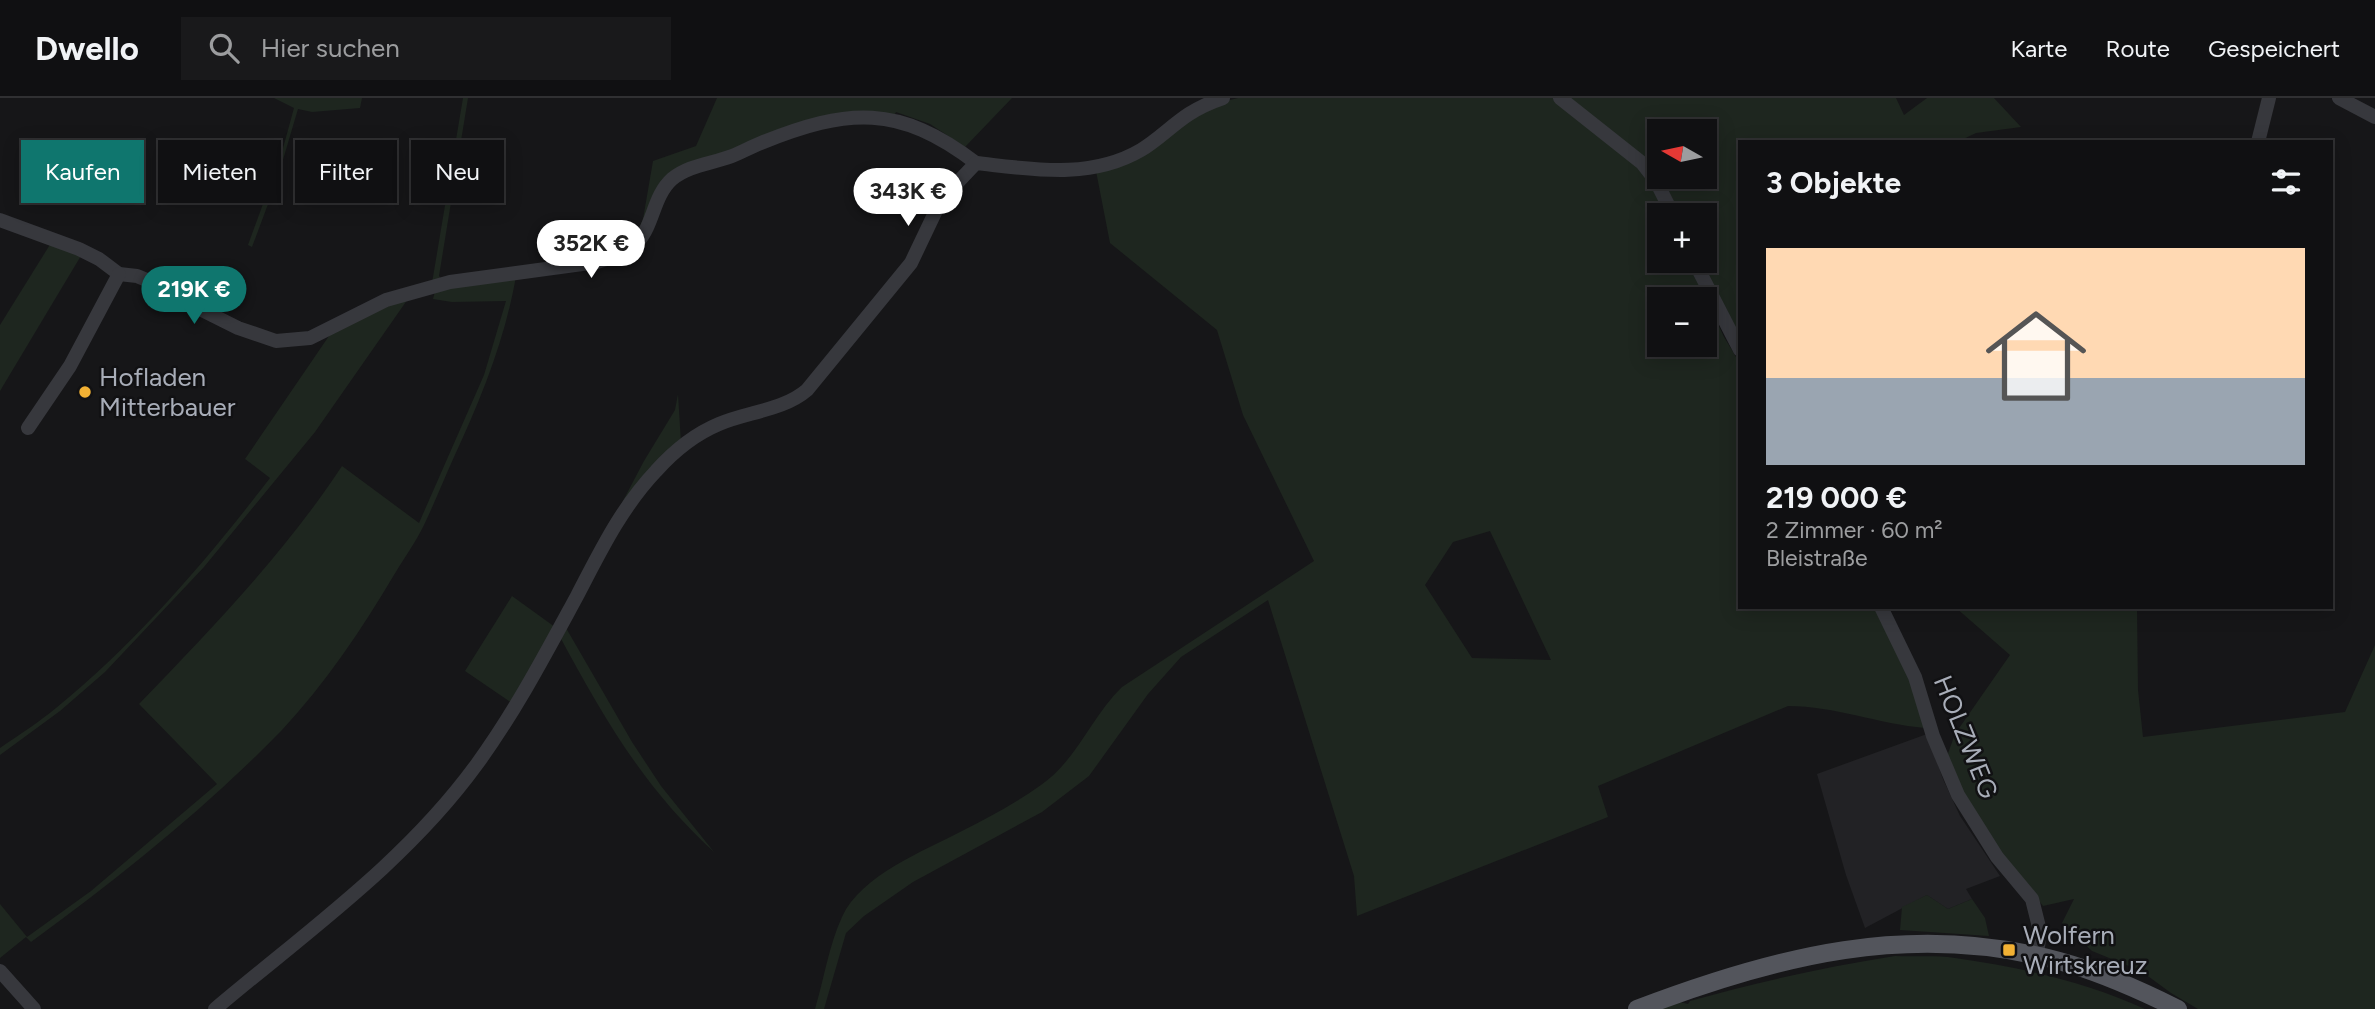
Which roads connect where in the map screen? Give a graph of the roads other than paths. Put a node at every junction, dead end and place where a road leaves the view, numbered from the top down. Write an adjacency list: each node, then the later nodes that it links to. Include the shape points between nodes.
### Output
1 (1223, 98): 7 (street, via 1188,114 1141,150 1102,166 1053,171)
2 (1560, 98): 8 (street, via 1642,163)
3 (2269, 98): 6 (street)
4 (2339, 98): 5 (street)
5 (2375, 117)
6 (2258, 140)
7 (976, 163): 11 (street, via 919,127 897,120 846,117 680,174 661,193 639,240 611,258 450,282 386,300 310,338 276,341 238,328 178,293 137,276); 18 (street, via 941,200 911,263 807,390 792,401 718,424 685,443 636,493 477,765 401,850 345,903)
8 (1666, 203)
9 (0, 220): 11 (street, via 79,249)
10 (1700, 273): 12 (street)
11 (118, 274): 13 (street, via 70,366)
12 (1738, 346)
13 (28, 428)
14 (1882, 609): 15 (street, HOLZWEG, via 1915,677 1958,795 1997,857 2032,899 2040,931)
15 (2037, 955): 19 (main road, via 1961,944 1867,945 1774,963); 20 (main road, via 2130,986)
16 (0, 971): 17 (street)
17 (34, 1009)
18 (215, 1009)
19 (1637, 1009)
20 (2178, 1009)

